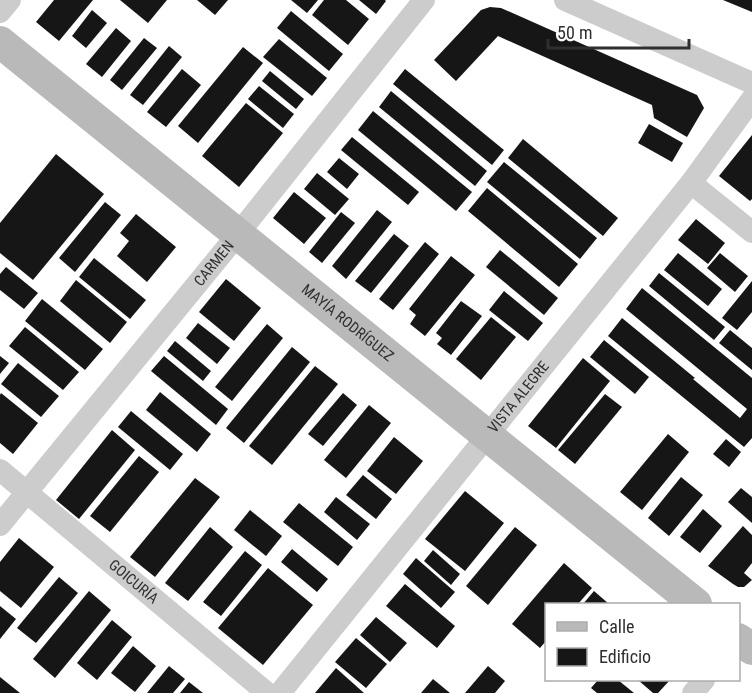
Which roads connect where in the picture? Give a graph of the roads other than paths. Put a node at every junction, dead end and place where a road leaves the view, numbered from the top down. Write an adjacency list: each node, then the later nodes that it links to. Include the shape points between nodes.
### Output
1 (10, 0): 4 (street)
2 (424, 0): 10 (street, CARMEN)
3 (565, 0): 6 (street)
4 (0, 12)
5 (0, 42): 10 (main road, MAYÍA RODRÍGUEZ)
6 (752, 84)
7 (752, 99): 8 (street, VISTA ALEGRE)
8 (691, 183): 9 (street); 11 (street, VISTA ALEGRE)
9 (752, 232)
10 (238, 234): 11 (main road, MAYÍA RODRÍGUEZ); 13 (street, CARMEN)
11 (487, 436): 15 (main road, MAYÍA RODRÍGUEZ); 22 (street, VISTA ALEGRE)
12 (0, 470): 13 (street, GOICURÍA)
13 (27, 492): 14 (street, CARMEN); 21 (street, GOICURÍA)
14 (0, 525)
15 (695, 603)
16 (752, 622): 17 (street)
17 (740, 638)
18 (740, 640): 19 (main road)
19 (752, 649)
20 (703, 681): 23 (street)
21 (267, 693)
22 (280, 693)
23 (693, 693)

